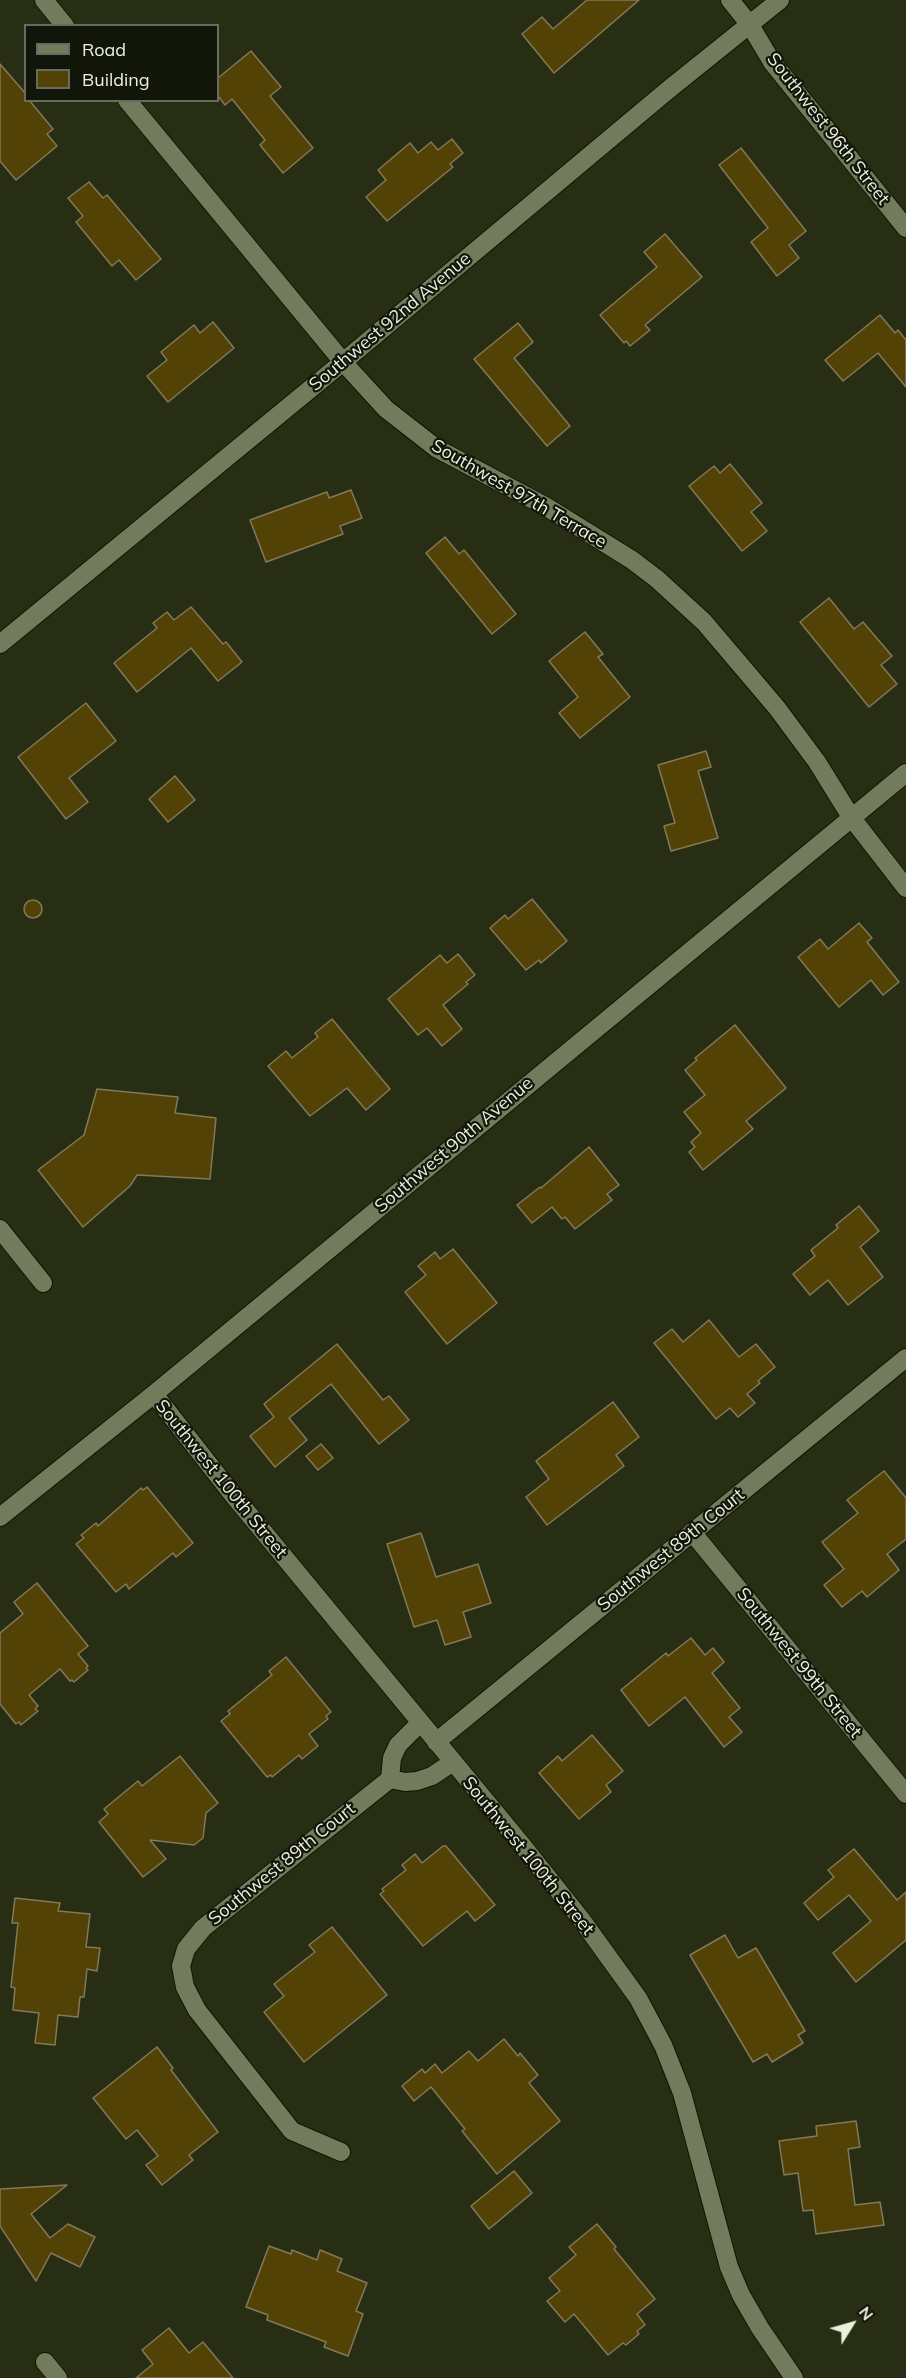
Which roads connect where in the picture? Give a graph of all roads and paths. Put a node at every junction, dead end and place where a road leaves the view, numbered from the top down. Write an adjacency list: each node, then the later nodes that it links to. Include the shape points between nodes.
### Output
1 (44, 0): 4 (street)
2 (730, 0): 5 (street, Southwest 96th Street)
3 (780, 0): 5 (street, Southwest 92nd Avenue)
4 (63, 24)
5 (750, 25): 7 (street, Southwest 96th Street, via 771,62); 8 (street, Southwest 92nd Avenue)
6 (129, 102): 8 (street, Southwest 97th Terrace)
7 (906, 228)
8 (343, 362): 9 (street, Southwest 92nd Avenue); 11 (street, Southwest 97th Terrace, via 386,409 436,448 576,524 632,560 679,598 777,708 818,762)
9 (0, 644)
10 (906, 772): 11 (street, Southwest 90th Avenue)
11 (851, 817): 12 (street, Southwest 97th Terrace); 16 (street, Southwest 90th Avenue)
12 (906, 888)
13 (0, 1229): 14 (street)
14 (43, 1283)
15 (906, 1358): 18 (street, Southwest 89th Court)
16 (154, 1394): 17 (street, Southwest 90th Avenue); 19 (street, Southwest 100th Street)
17 (0, 1517)
18 (692, 1532): 20 (street, Southwest 89th Court); 23 (street, Southwest 99th Street)
19 (420, 1723): 20 (street, Southwest 100th Street); 22 (street, via 398,1745)
20 (436, 1742): 21 (street, Southwest 100th Street)
21 (453, 1762): 22 (street, via 417,1781); 27 (street, Southwest 100th Street, via 580,1919 652,2021 685,2102 729,2267 755,2320)
22 (390, 1779): 24 (street, Southwest 89th Court, via 209,1923 189,1943 181,1966 185,1987 197,2010 292,2131)
23 (906, 1794)
24 (341, 2152)
25 (45, 2362): 26 (street)
26 (58, 2378)
27 (794, 2378)

